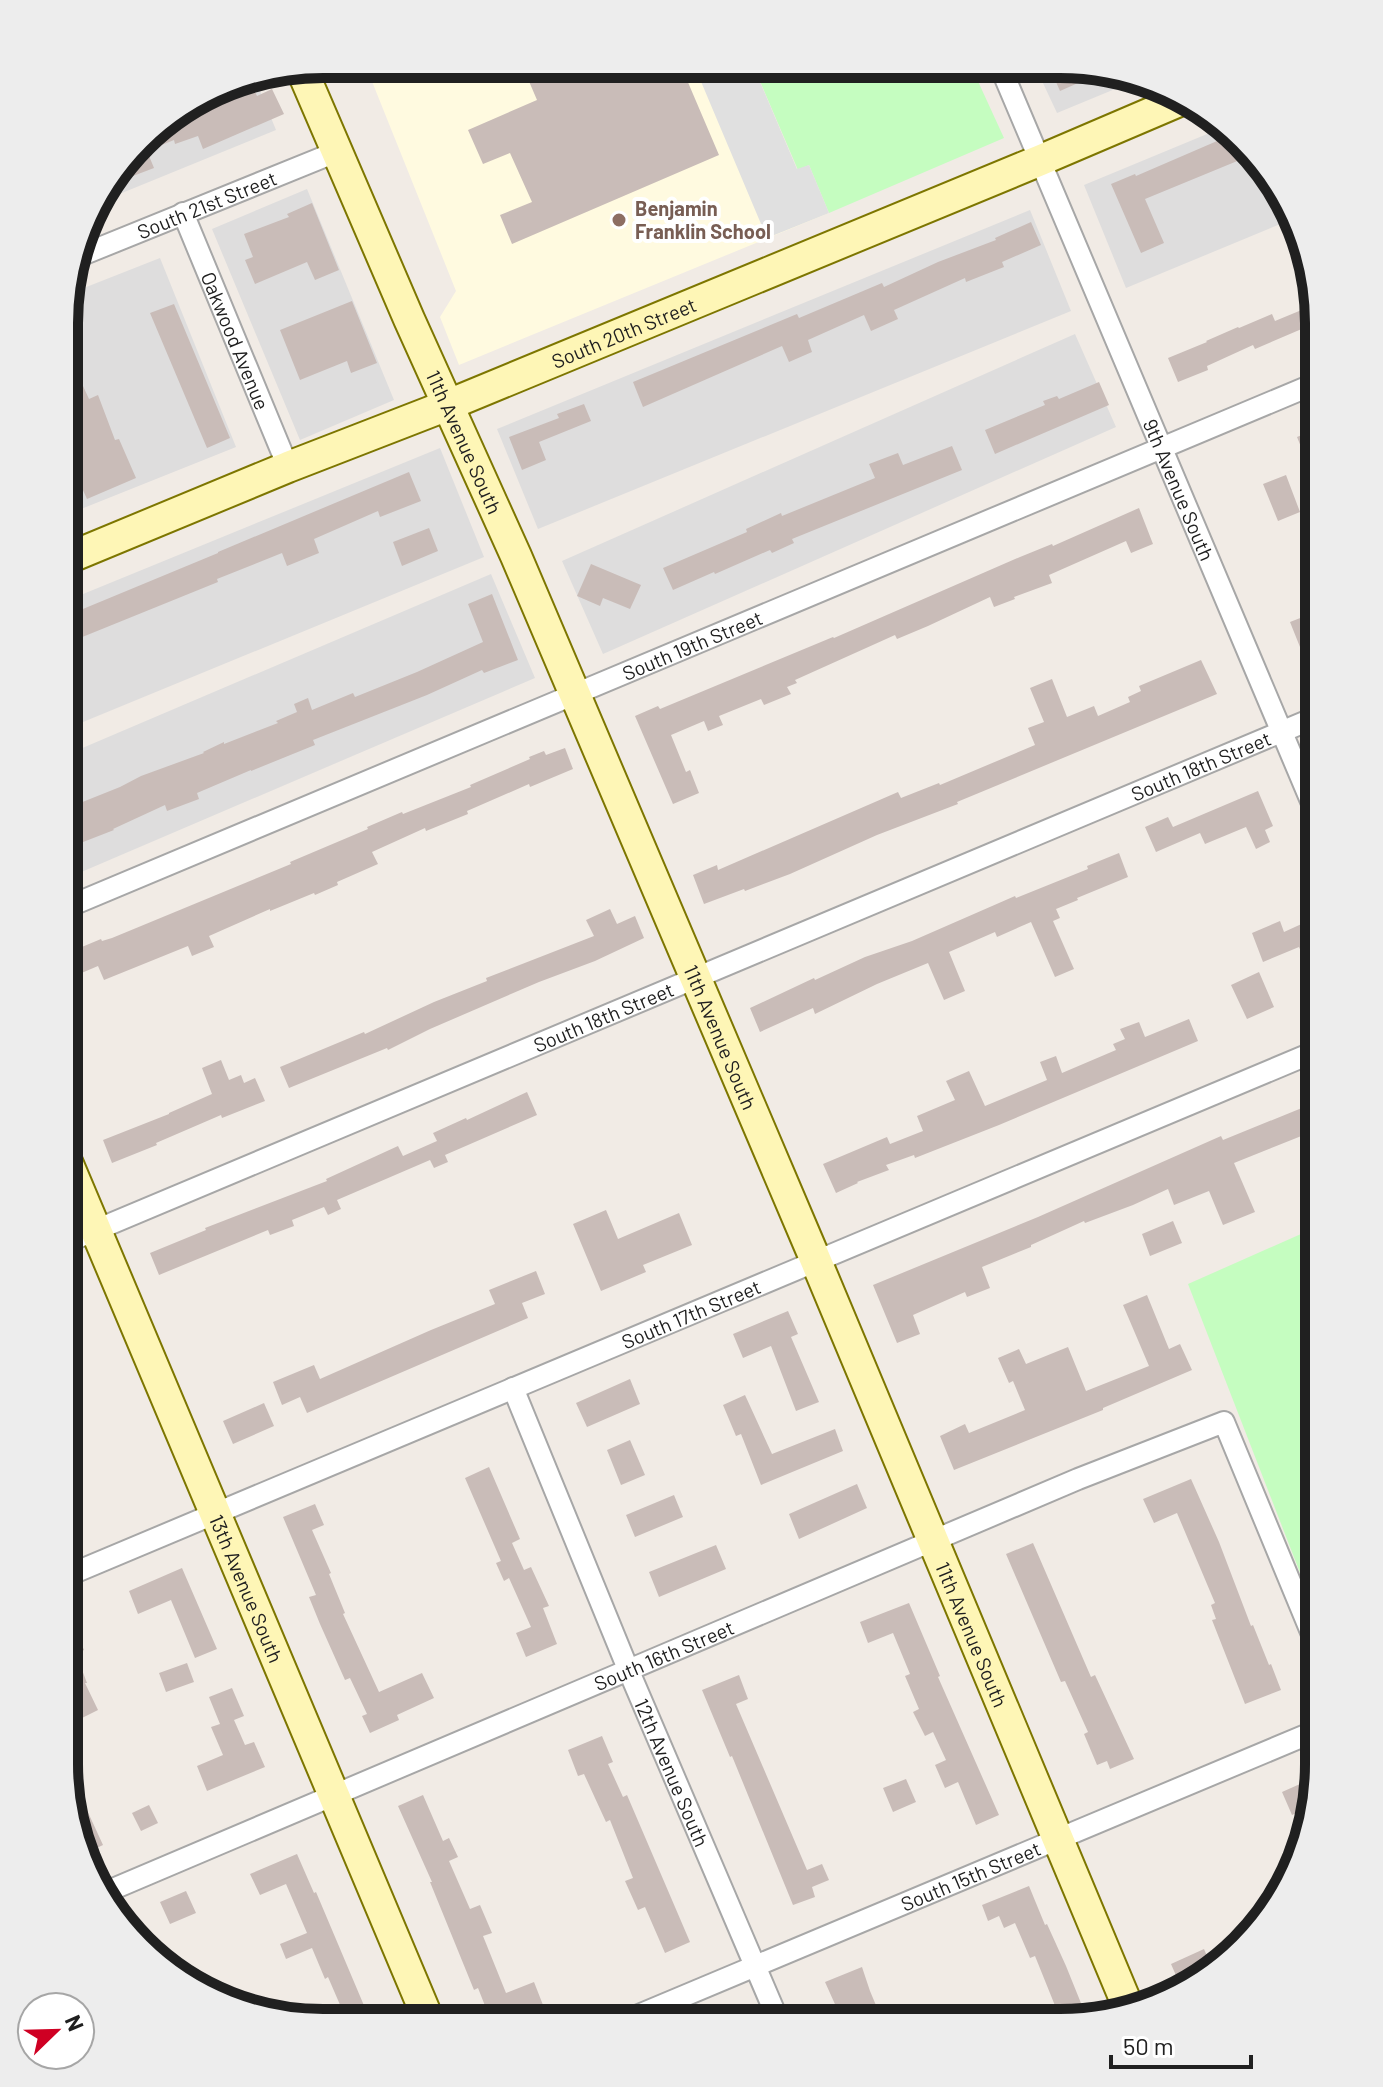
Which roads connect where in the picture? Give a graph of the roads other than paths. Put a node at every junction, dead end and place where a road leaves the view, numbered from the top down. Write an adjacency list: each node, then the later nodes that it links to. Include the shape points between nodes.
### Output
1 (1005, 78): 5 (street, 9th Avenue South)
2 (306, 79): 4 (street, 11th Avenue South)
3 (1170, 105): 5 (street, South 20th Street)
4 (336, 152): 6 (street, South 21st Street); 9 (street, 11th Avenue South)
5 (1041, 160): 9 (street, South 20th Street); 10 (street, 9th Avenue South)
6 (183, 213): 7 (street, South 21st Street); 11 (street, Oakwood Avenue)
7 (89, 252)
8 (1305, 388): 10 (street, South 19th Street)
9 (448, 405): 11 (street, South 20th Street); 13 (street, 11th Avenue South)
10 (1162, 449): 13 (street, South 19th Street); 15 (street, 9th Avenue South)
11 (288, 467): 12 (street, South 20th Street)
12 (78, 554)
13 (575, 695): 17 (street, South 19th Street); 18 (street, 11th Avenue South)
14 (1305, 722): 15 (street, South 18th Street)
15 (1282, 732): 16 (street, 9th Avenue South); 18 (street, South 18th Street)
16 (1305, 786)
17 (78, 903)
18 (695, 977): 21 (street, South 18th Street); 23 (street, 11th Avenue South)
19 (1304, 1056): 23 (street, South 17th Street)
20 (78, 1188): 21 (street, 13th Avenue South)
21 (96, 1230): 22 (street, South 18th Street); 25 (street, 13th Avenue South)
22 (78, 1238)
23 (816, 1261): 24 (street, South 17th Street); 26 (street, 11th Avenue South)
24 (513, 1388): 25 (street, South 17th Street); 29 (street, 12th Avenue South)
25 (215, 1514): 27 (street, South 17th Street); 31 (street, 13th Avenue South)
26 (933, 1542): 28 (street, South 16th Street, via 1224,1422); 29 (street, South 16th Street); 32 (street, 11th Avenue South)
27 (78, 1571)
28 (1304, 1615)
29 (628, 1669): 31 (street, South 16th Street); 34 (street, 12th Avenue South)
30 (1304, 1736): 32 (street, South 15th Street)
31 (334, 1796): 33 (street, South 16th Street); 36 (street, 13th Avenue South)
32 (1057, 1839): 34 (street, South 15th Street); 35 (street, 11th Avenue South)
33 (113, 1889)
34 (756, 1967): 37 (street, South 15th Street); 38 (street, 12th Avenue South)
35 (1125, 1999)
36 (424, 2009)
37 (654, 2009)
38 (774, 2009)

